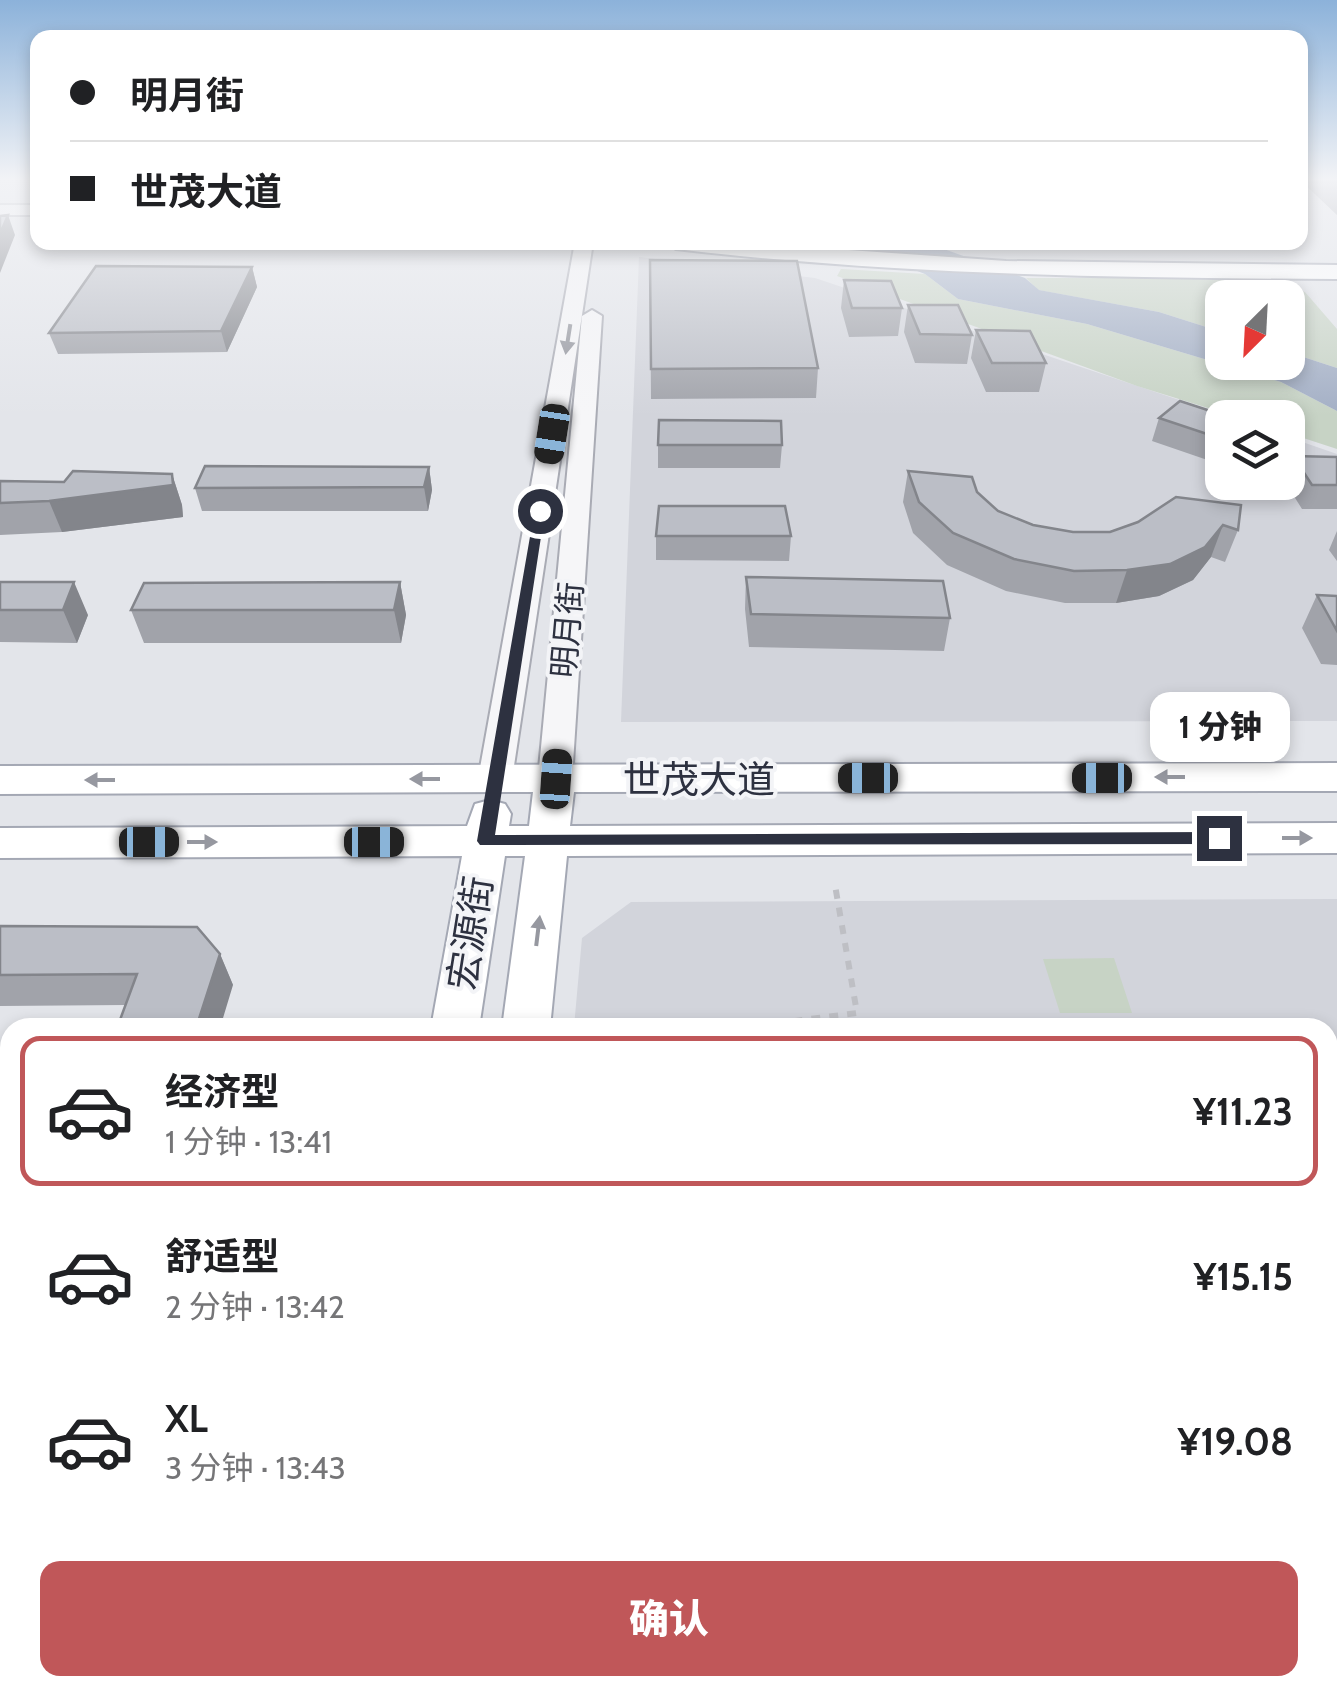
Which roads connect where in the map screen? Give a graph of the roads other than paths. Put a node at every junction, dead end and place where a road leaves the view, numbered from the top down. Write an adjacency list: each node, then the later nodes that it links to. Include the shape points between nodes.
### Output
1 (581, 258): 7 (street, 明月街, one-way to 7)
2 (597, 258): 8 (street, 明月街)
3 (872, 258): 4 (main road)
4 (1319, 266): 5 (main road)
5 (1337, 300)
6 (1337, 777): 8 (main road, 世茂大道, one-way to 8)
7 (496, 779): 8 (main road, 世茂大道); 9 (main road, 世茂大道, one-way to 9); 11 (main road, 宏源街)
8 (556, 779): 12 (main road, 宏源街)
9 (0, 780)
10 (1337, 838): 12 (main road, 世茂大道, one-way to 10)
11 (486, 841): 12 (main road, 世茂大道); 13 (main road, 世茂大道, one-way to 11); 14 (main road, 宏源街)
12 (548, 841): 15 (main road, 宏源街, one-way to 12)
13 (0, 843)
14 (457, 1018)
15 (527, 1018)

